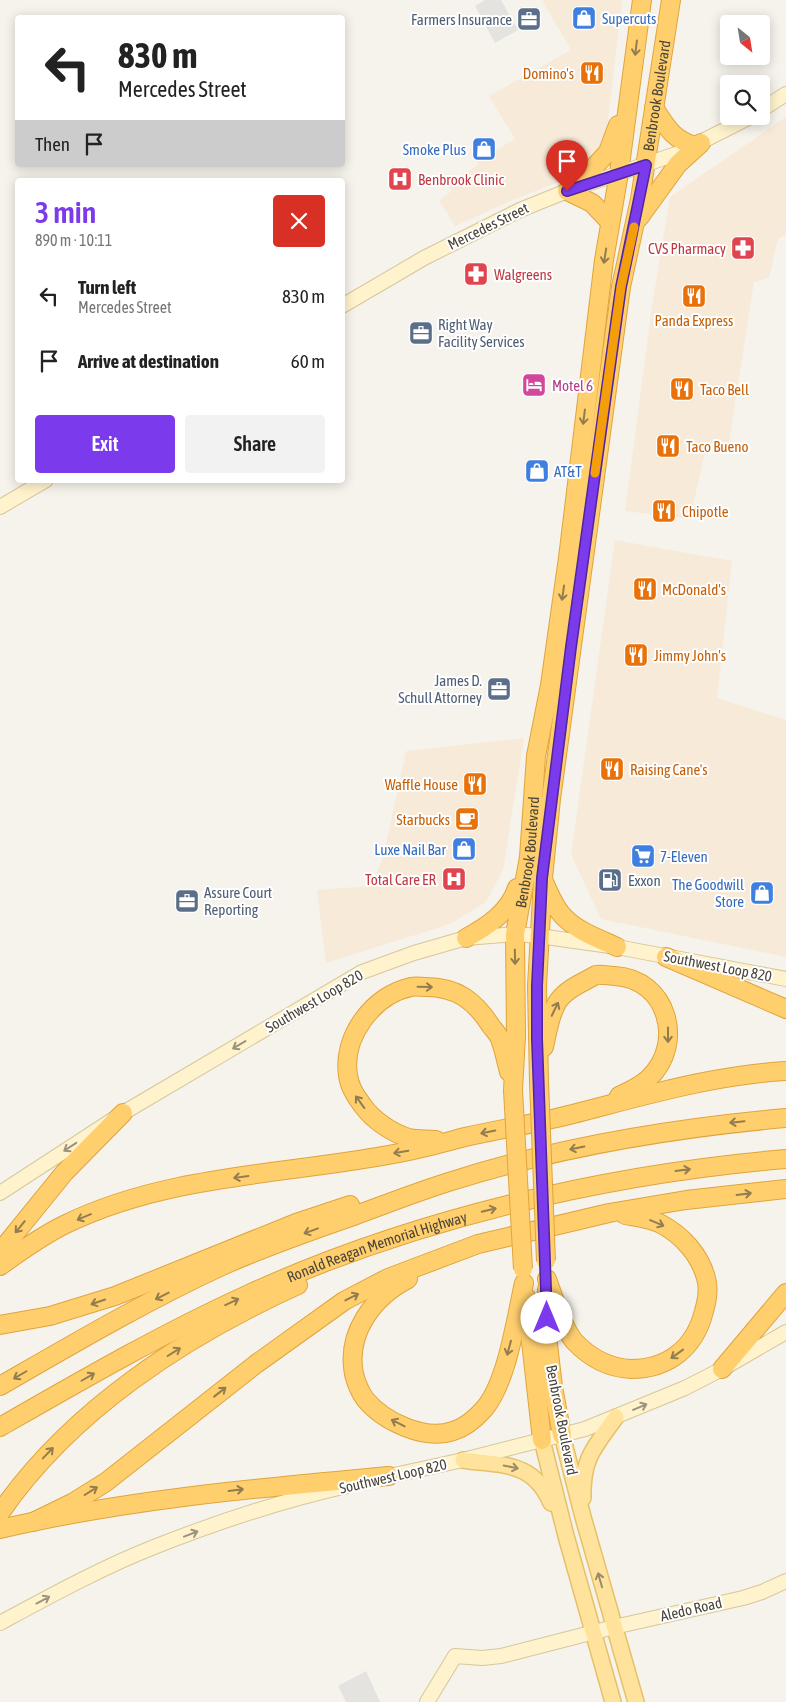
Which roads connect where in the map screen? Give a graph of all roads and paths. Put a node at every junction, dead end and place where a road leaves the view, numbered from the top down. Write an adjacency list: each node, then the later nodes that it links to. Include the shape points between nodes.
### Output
1 (642, 0): 4 (highway, Benbrook Boulevard, one-way to 4)
2 (671, 0): 6 (highway, Benbrook Boulevard)
3 (786, 94): 5 (main road)
4 (628, 104): 10 (highway, Benbrook Boulevard); 11 (highway, via 608,152)
5 (770, 104)
6 (654, 108): 8 (highway, via 672,134 684,142); 9 (highway, Benbrook Boulevard)
7 (735, 125): 8 (main road, Mercedes Street)
8 (698, 144): 9 (main road, Mercedes Street); 13 (highway, via 678,164)
9 (646, 165): 10 (main road, Mercedes Street); 13 (highway, Benbrook Boulevard)
10 (619, 173): 11 (main road, Mercedes Street); 12 (highway, Benbrook Boulevard)
11 (571, 190): 12 (highway, via 592,203); 14 (main road, Mercedes Street, via 478,230)
12 (610, 222): 17 (highway, Benbrook Boulevard, one-way to 17, via 591,363)
13 (634, 225): 17 (highway, Benbrook Boulevard)
14 (345, 304)
15 (41, 483): 16 (main road)
16 (0, 507)
17 (577, 546): 18 (highway, Benbrook Boulevard, one-way to 18, via 536,756); 19 (highway, Benbrook Boulevard)
18 (529, 857): 20 (highway, Benbrook Boulevard); 22 (highway, via 514,898 489,925)
19 (542, 878): 21 (highway, Benbrook Boulevard); 23 (highway, via 565,918)
20 (515, 934): 21 (main road, Southwest Loop 820); 22 (main road, Southwest Loop 820); 29 (highway, Benbrook Boulevard, one-way to 29)
21 (540, 936): 23 (main road, Southwest Loop 820); 28 (highway, Benbrook Boulevard)
22 (466, 938): 31 (main road, Southwest Loop 820, one-way to 31, via 362,972)
23 (618, 947): 24 (main road, Southwest Loop 820)
24 (666, 957): 25 (main road, Southwest Loop 820); 26 (highway)
25 (786, 979)
26 (786, 1009)
27 (786, 1071): 30 (highway, via 760,1072)
28 (538, 1077): 30 (highway, one-way to 30, via 555,1005 573,987 597,975 624,976 640,982 656,996 665,1013 669,1032 667,1052 648,1079); 43 (highway, Benbrook Boulevard, bridge)
29 (513, 1088): 33 (highway, one-way to 29, via 409,1138 390,1129 369,1114 356,1096 348,1076 348,1055 355,1032 368,1013 385,998 411,987 442,989 462,995 485,1016 499,1038); 44 (highway, Benbrook Boulevard, bridge)
30 (604, 1106): 33 (highway, one-way to 33)
31 (123, 1113): 37 (main road, Southwest Loop 820, one-way to 37); 41 (highway, one-way to 41, via 64,1173)
32 (786, 1118): 35 (highway, one-way to 35, via 648,1134 556,1152)
33 (449, 1141): 42 (highway, one-way to 42, via 361,1160 186,1184 135,1198 64,1225)
34 (786, 1159): 39 (highway, Ronald Reagan Memorial Highway, one-way to 34, via 484,1211 636,1178)
35 (455, 1180): 46 (highway, one-way to 46, via 438,1176 296,1223 115,1296 50,1316); 49 (highway, one-way to 49, via 267,1247 223,1266 126,1314)
36 (786, 1189): 38 (highway, one-way to 36)
37 (0, 1193)
38 (609, 1212): 40 (highway); 43 (highway, one-way to 43, via 660,1223 688,1244 698,1258 707,1278 707,1299 694,1338 681,1352 664,1363 643,1369 606,1364 588,1354 573,1340 562,1319)
39 (409, 1233): 51 (highway, Ronald Reagan Memorial Highway, one-way to 39, via 196,1318 312,1267); 56 (highway, one-way to 39, via 41,1460 122,1387 226,1322 306,1281 387,1252)
40 (461, 1250): 44 (highway, one-way to 40, via 504,1369 484,1409 453,1432 411,1430 396,1424 364,1398 355,1380 352,1362 357,1332 377,1301 400,1283); 58 (highway, one-way to 40, via 106,1482 256,1364 344,1301 388,1278)
41 (0, 1252)
42 (0, 1266)
43 (546, 1270): 52 (highway, Benbrook Boulevard, via 547,1336)
44 (524, 1276): 53 (highway, Benbrook Boulevard)
45 (786, 1293): 48 (highway)
46 (0, 1325)
47 (786, 1332): 48 (main road, Southwest Loop 820)
48 (722, 1369): 50 (main road, Southwest Loop 820, one-way to 48)
49 (0, 1386)
50 (616, 1417): 52 (main road, Southwest Loop 820); 57 (main road, via 588,1459 582,1481)
51 (0, 1427)
52 (562, 1435): 53 (main road, Southwest Loop 820); 57 (main road, Benbrook Boulevard)
53 (542, 1440): 54 (main road, Southwest Loop 820); 60 (main road, Benbrook Boulevard)
54 (463, 1460): 55 (main road, Southwest Loop 820); 60 (main road, one-way to 60, via 514,1467 536,1478 546,1491)
55 (390, 1476): 58 (highway, one-way to 55, via 124,1504 252,1488); 62 (main road, Southwest Loop 820, one-way to 55, via 152,1548 269,1506)
56 (0, 1513)
57 (583, 1517): 63 (main road, Benbrook Boulevard, one-way to 57)
58 (32, 1522): 59 (highway)
59 (0, 1529)
60 (566, 1536): 64 (main road, Benbrook Boulevard)
61 (786, 1581): 63 (main road, Aledo Road, via 743,1598)
62 (0, 1623)
63 (614, 1626): 64 (main road, Aledo Road); 67 (main road, Benbrook Boulevard)
64 (593, 1632): 65 (main road, Aledo Road, via 501,1656 455,1656); 66 (main road, Benbrook Boulevard)
65 (427, 1702)
66 (613, 1702)
67 (636, 1702)

